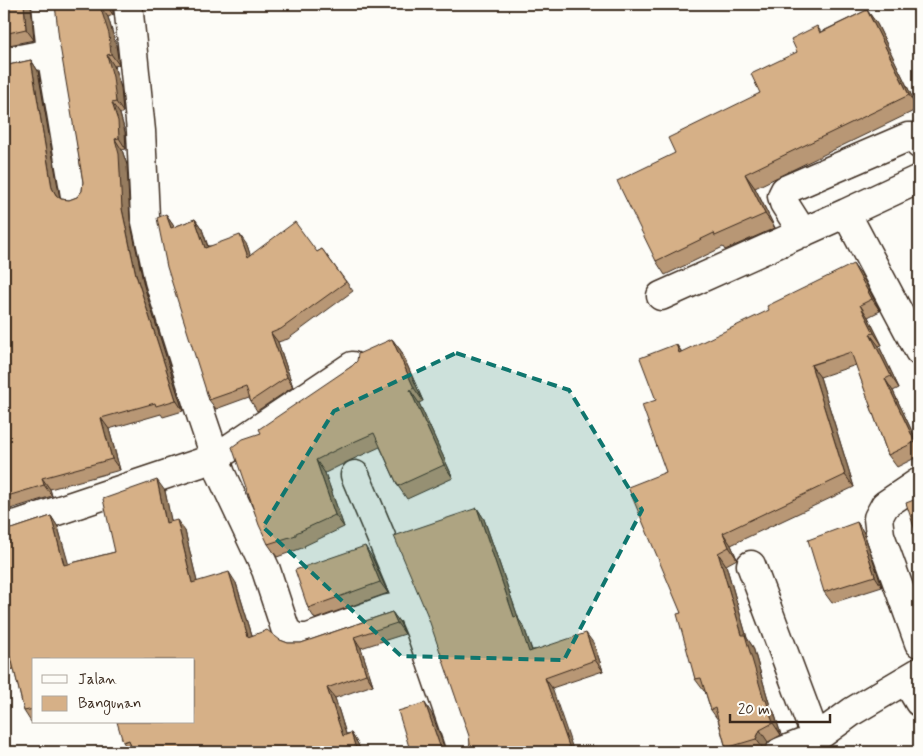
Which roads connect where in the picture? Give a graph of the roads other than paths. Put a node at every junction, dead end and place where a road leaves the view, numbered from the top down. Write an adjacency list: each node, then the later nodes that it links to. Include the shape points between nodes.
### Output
1 (46, 4): 3 (street)
2 (128, 4): 13 (street, via 141,131 145,217 159,281)
3 (51, 52): 4 (street); 7 (street)
4 (4, 62)
5 (919, 144): 9 (street, via 914,137 908,137 785,190 782,196 784,203)
6 (919, 179): 8 (street)
7 (75, 196)
8 (846, 213): 9 (street); 11 (street)
9 (803, 233): 10 (street)
10 (661, 296)
11 (919, 351)
12 (352, 366): 13 (street)
13 (215, 458): 16 (street); 18 (street, via 266,570 286,631 296,638 308,638 388,609)
14 (355, 475): 18 (street)
15 (919, 482): 19 (street, via 885,505 878,518 880,535)
16 (4, 526)
17 (751, 565): 21 (street)
18 (410, 605): 22 (street)
19 (919, 643)
20 (915, 685): 21 (street, via 853,712)
21 (816, 738): 23 (street)
22 (462, 752)
23 (780, 752)

